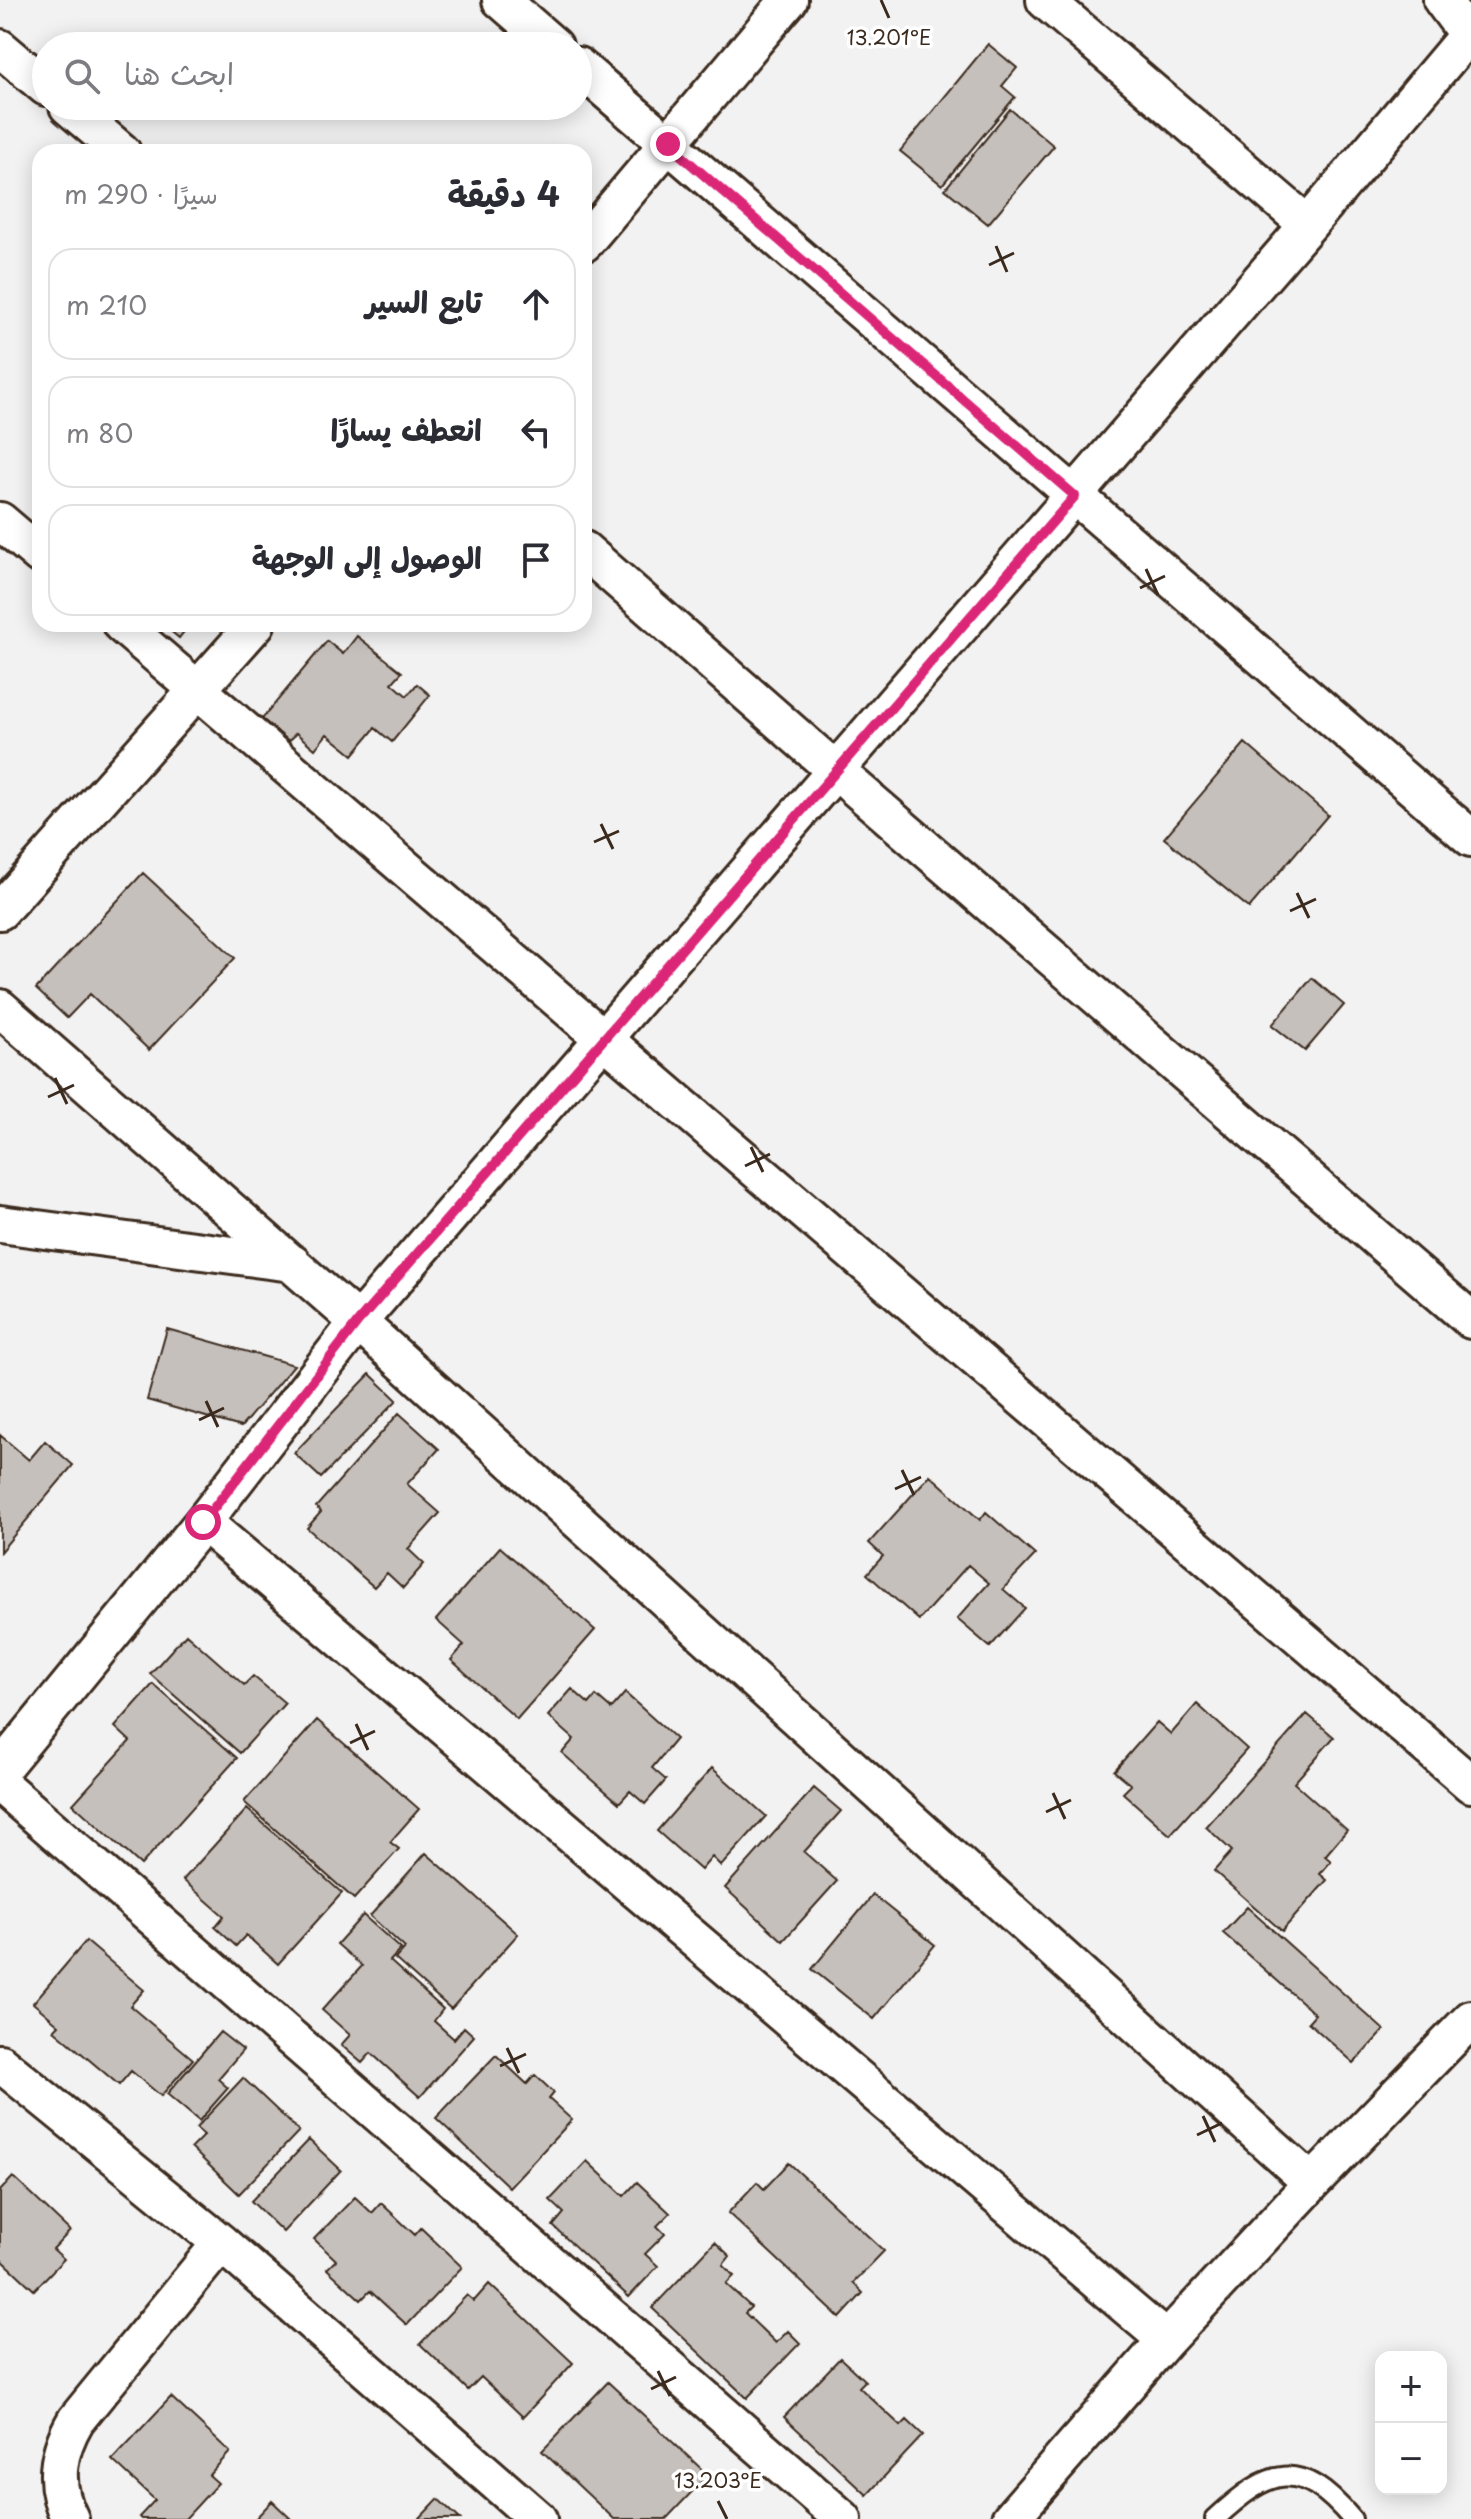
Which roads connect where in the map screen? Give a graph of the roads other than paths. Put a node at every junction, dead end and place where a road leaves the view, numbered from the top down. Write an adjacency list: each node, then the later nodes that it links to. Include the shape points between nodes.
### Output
1 (501, 0): 5 (street)
2 (789, 0): 12 (street)
3 (1045, 0): 13 (street)
4 (1442, 0): 6 (street)
5 (538, 32)
6 (1470, 35): 13 (street)
7 (0, 48): 8 (street)
8 (32, 75)
9 (592, 78): 12 (street)
10 (84, 120): 11 (street)
11 (113, 144)
12 (668, 144): 14 (street); 15 (street)
13 (1308, 225): 15 (street)
14 (592, 234)
15 (1075, 496): 22 (street); 23 (street)
16 (0, 521): 17 (street)
17 (32, 548)
18 (592, 557): 22 (street)
19 (130, 632): 21 (street)
20 (249, 632): 21 (street)
21 (199, 691): 24 (street); 26 (street)
22 (836, 771): 26 (street); 29 (street)
23 (1471, 838)
24 (0, 911)
25 (0, 1008): 28 (street)
26 (604, 1039): 30 (street); 34 (street)
27 (0, 1224): 28 (street)
28 (292, 1263): 30 (street)
29 (1471, 1320)
30 (358, 1322): 31 (street); 37 (street)
31 (203, 1522): 32 (street); 39 (street)
32 (0, 1770)
33 (0, 1784): 42 (street)
34 (1471, 1784)
35 (1471, 2019): 37 (street)
36 (0, 2063): 38 (street)
37 (1312, 2183): 39 (street)
38 (221, 2243): 40 (street, via 67,2436 58,2472); 41 (street)
39 (1166, 2340): 43 (street)
40 (70, 2519)
41 (538, 2519)
42 (843, 2519)
43 (1010, 2519)
44 (1215, 2519): 45 (lane, via 1257,2484 1284,2476 1325,2490)
45 (1352, 2519)

